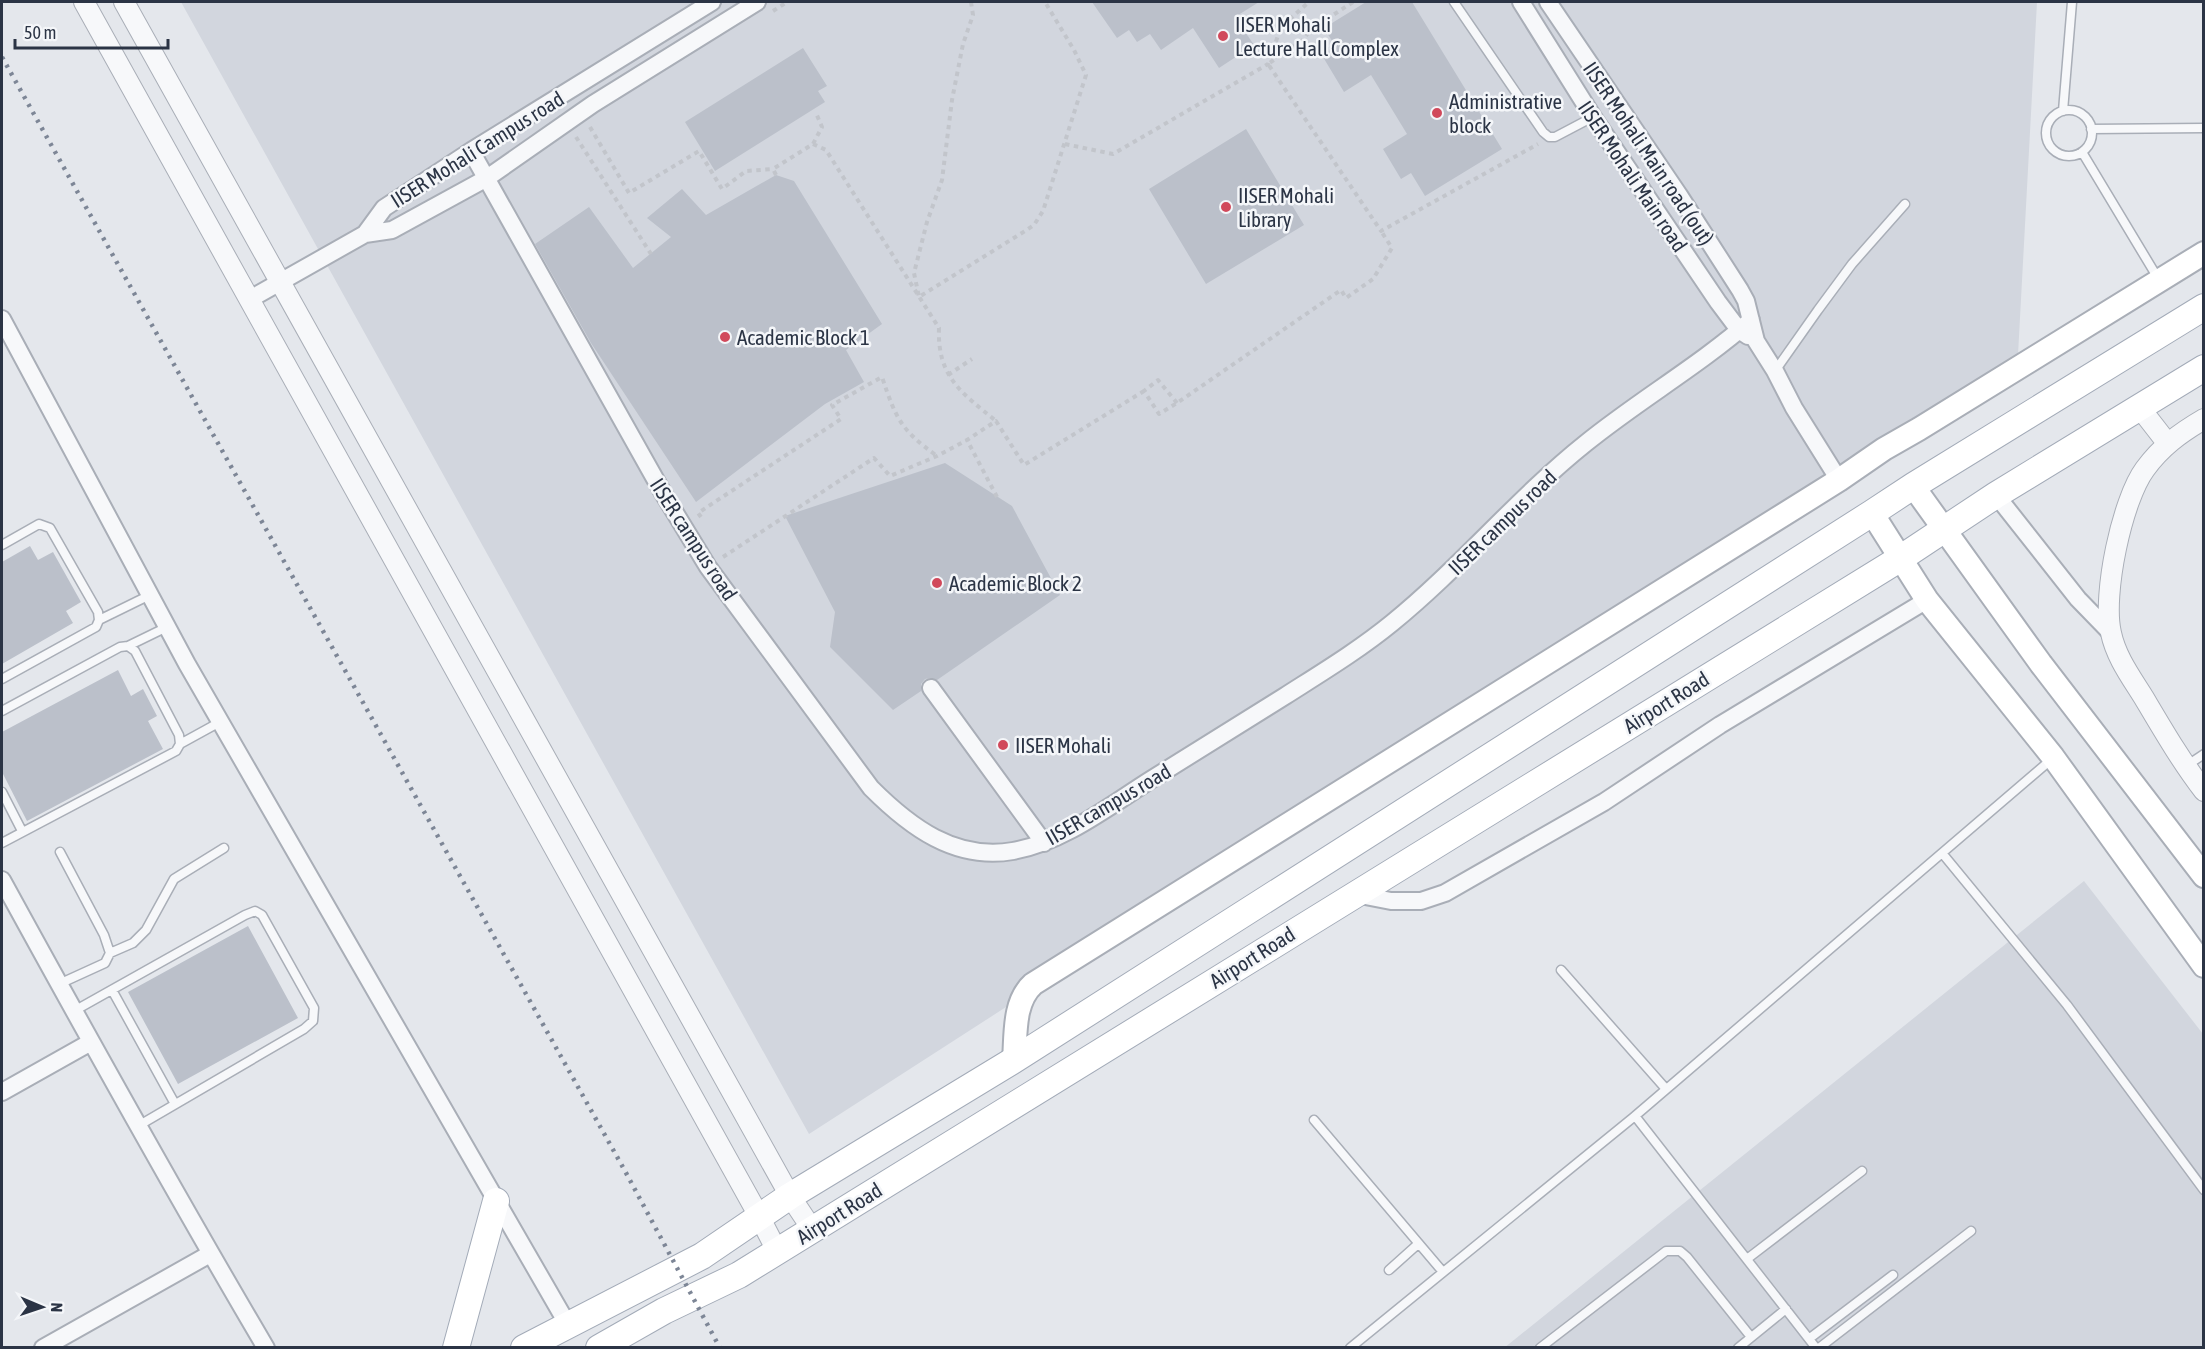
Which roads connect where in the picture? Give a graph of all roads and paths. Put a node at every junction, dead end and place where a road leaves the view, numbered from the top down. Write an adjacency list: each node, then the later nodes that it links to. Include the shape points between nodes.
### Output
1 (84, 2): 38 (street)
2 (124, 2): 36 (street)
3 (712, 2): 25 (street, IISER Mohali Campus road)
4 (787, 2): 13 (path)
5 (971, 2): 37 (path, via 973,15 954,88 942,180 914,273)
6 (1045, 2): 24 (path, via 1086,75)
7 (1309, 2): 14 (path, via 1281,27)
8 (1353, 2): 14 (path)
9 (1454, 2): 22 (lane)
10 (1521, 2): 17 (street, IISER Mohali Main road)
11 (1548, 2): 41 (street, IISER Mohali Main road (out), via 1740,291 1746,302)
12 (2072, 2): 15 (lane)
13 (762, 8): 29 (street, IISER Mohali Campus road, via 593,104)
14 (1268, 64): 24 (path, via 1113,154); 31 (path)
15 (2063, 111): 21 (lane, via 2084,116); 26 (lane, via 2047,125 2050,146 2068,156)
16 (816, 113): 23 (path, via 822,127)
17 (1593, 117): 22 (lane); 41 (street, IISER Mohali Main road)
18 (600, 120): 19 (path)
19 (590, 126): 27 (path, via 629,194 699,151 722,189 746,171); 34 (path, via 575,136)
20 (2204, 128): 21 (lane)
21 (2091, 129): 26 (lane, via 2090,142)
22 (1549, 137): 31 (path)
23 (813, 144): 27 (path); 37 (path, via 826,150)
24 (1065, 144): 37 (path, via 1043,211 1034,225)
25 (471, 151): 29 (street, IISER campus road); 32 (street, IISER Mohali Campus road, via 384,208)
26 (2082, 152): 35 (lane)
27 (773, 169): 28 (path)
28 (776, 175)
29 (487, 178): 32 (street, IISER Mohali Campus road, via 392,230); 65 (street, IISER campus road)
30 (1905, 204): 44 (lane, via 1852,264)
31 (1381, 231): 47 (path, via 1392,248 1373,279 1346,298 1341,290)
32 (365, 234): 36 (street)
33 (2204, 253): 35 (main road)
34 (651, 254)
35 (2159, 281): 54 (main road)
36 (280, 283): 38 (street); 107 (street)
37 (919, 297): 45 (path, via 939,328 939,347)
38 (250, 299): 109 (street)
39 (2204, 307): 55 (main road)
40 (2, 319): 66 (street)
41 (1745, 325): 44 (street, IISER Mohali Main road); 84 (street, IISER campus road, via 1586,443 1390,625 1181,761)
42 (972, 359): 45 (path)
43 (2204, 368): 48 (main road, Airport Road)
44 (1776, 372): 54 (street)
45 (948, 375): 50 (path)
46 (1144, 391): 47 (path, via 1158,380); 47 (path, via 1159,414); 50 (path, via 1024,465)
47 (1177, 403)
48 (2140, 408): 52 (street); 56 (main road, Airport Road)
49 (2204, 419): 52 (street)
50 (996, 422): 51 (path)
51 (967, 440): 53 (path); 57 (path)
52 (2168, 444): 70 (street, via 2143,471 2128,500 2113,562)
53 (938, 456): 59 (path, via 916,441 899,422 882,377 832,405 841,419 698,513); 63 (path, via 890,476 874,458)
54 (1839, 480): 98 (main road, via 1033,984 1020,1002)
55 (1912, 486): 58 (main road); 60 (main road)
56 (1996, 495): 60 (main road, Airport Road); 70 (street, via 2078,599)
57 (997, 497)
58 (1872, 513): 64 (main road); 98 (main road)
59 (704, 522)
60 (1944, 530): 64 (main road, Airport Road); 88 (main road)
61 (2, 545): 68 (lane, via 39,524 50,528)
62 (719, 548): 63 (path)
63 (724, 556): 65 (path)
64 (1901, 558): 67 (main road); 90 (main road, Airport Road)
65 (708, 567): 84 (street, IISER campus road, via 871,788 897,813 932,838 971,851 1012,851)
66 (150, 595): 68 (lane); 69 (street)
67 (1927, 600): 78 (main road); 90 (street, via 1720,725 1604,802 1445,893 1421,901 1391,901)
68 (99, 620): 72 (lane, via 96,627)
69 (167, 627): 71 (lane); 75 (street)
70 (2110, 633): 79 (street, via 2121,660)
71 (129, 646): 74 (lane, via 120,647); 76 (lane, via 179,735)
72 (2, 679)
73 (931, 688): 84 (street)
74 (2, 711)
75 (220, 722): 76 (lane); 108 (street)
76 (180, 744): 82 (lane, via 176,751)
77 (2204, 754): 79 (lane)
78 (2053, 757): 87 (lane); 92 (main road)
79 (2185, 767): 80 (street)
80 (2204, 790)
81 (2, 792): 82 (lane)
82 (22, 831): 83 (lane)
83 (2, 843)
84 (1044, 843)
85 (224, 848): 91 (lane, via 174,879 146,930 133,943)
86 (60, 852): 91 (lane, via 104,934)
87 (1942, 853): 99 (lane); 106 (lane, via 2067,1005)
88 (2204, 876)
89 (2, 880): 94 (street)
90 (1355, 893): 110 (main road, Airport Road)
91 (110, 953): 94 (lane, via 105,963)
92 (2204, 966)
93 (1561, 970): 99 (lane)
94 (59, 984): 96 (street)
95 (112, 990): 96 (lane); 101 (lane); 101 (lane, via 255,911 262,915 314,1008 313,1021 304,1029)
96 (74, 1011): 97 (street)
97 (91, 1042): 100 (street); 104 (street)
98 (1014, 1060): 107 (main road)
99 (1666, 1089): 102 (lane)
100 (2, 1092)
101 (175, 1104): 104 (lane)
102 (1635, 1116): 115 (lane); 117 (lane)
103 (1314, 1120): 112 (lane)
104 (138, 1126): 114 (street)
105 (1862, 1171): 115 (lane)
106 (2204, 1190)
107 (790, 1196): 109 (main road); 110 (street)
108 (496, 1201): 120 (street); 125 (main road)
109 (760, 1218): 113 (street); 120 (main road, via 702,1256)
110 (812, 1229): 113 (main road, Airport Road)
111 (1971, 1231): 131 (lane)
112 (1418, 1244): 116 (lane); 117 (lane)
113 (777, 1251): 127 (main road, Airport Road, via 739,1275)
114 (210, 1254): 123 (street); 124 (street)
115 (1747, 1259): 119 (lane)
116 (1389, 1270)
117 (1443, 1272): 128 (lane)
118 (1893, 1275): 122 (lane)
119 (1786, 1310): 121 (lane); 122 (lane)
120 (568, 1325): 126 (main road)
121 (1750, 1337): 129 (lane, via 1687,1257 1680,1251 1666,1251); 130 (lane)
122 (1810, 1338): 131 (lane)
123 (43, 1347)
124 (266, 1347)
125 (456, 1347)
126 (524, 1347)
127 (599, 1347)
128 (1350, 1347)
129 (1540, 1347)
130 (1738, 1347)
131 (1817, 1347)

